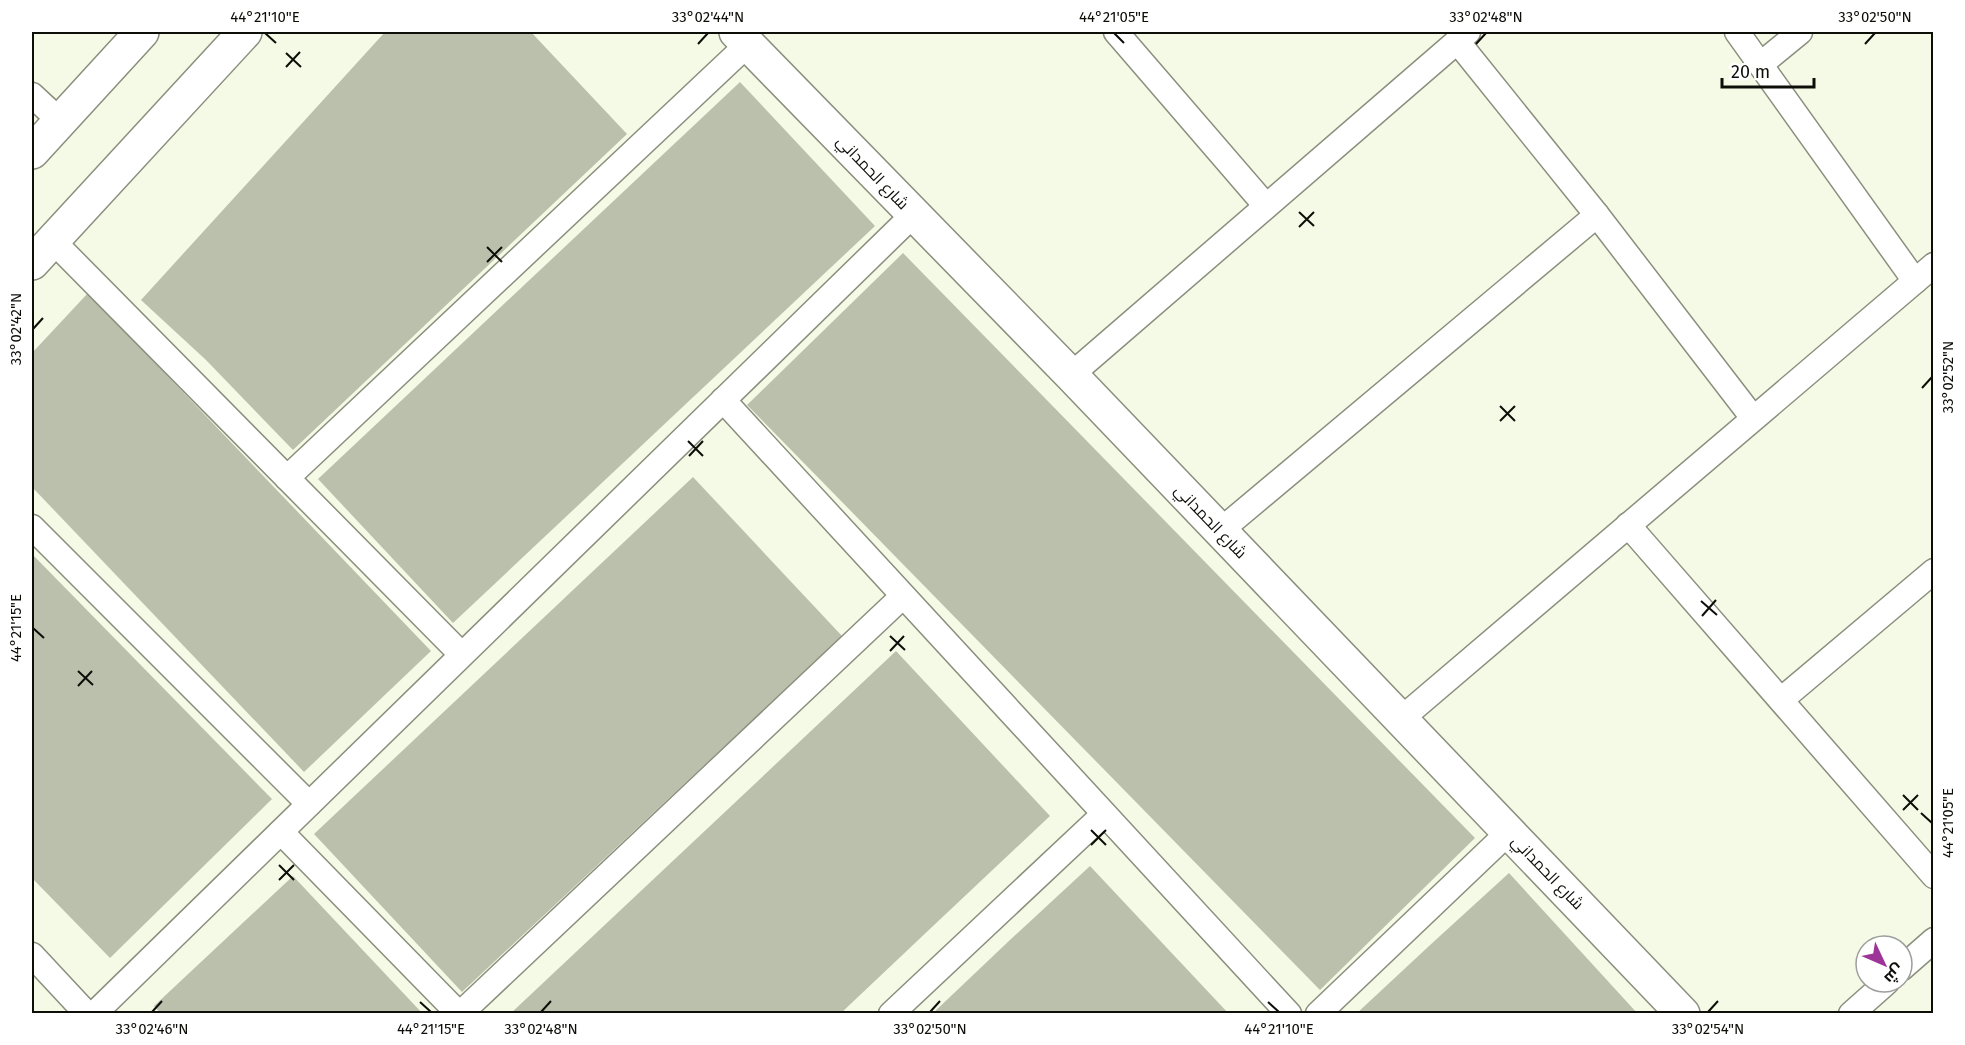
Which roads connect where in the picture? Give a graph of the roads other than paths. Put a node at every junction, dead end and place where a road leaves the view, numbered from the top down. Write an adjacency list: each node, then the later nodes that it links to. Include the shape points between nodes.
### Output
1 (142, 32): 10 (street)
2 (245, 32): 15 (street)
3 (1116, 32): 12 (street)
4 (1737, 32): 8 (street)
5 (1800, 32): 8 (street)
6 (1463, 36): 12 (street); 14 (street)
7 (742, 38): 13 (street, شارع الحمداني); 21 (street)
8 (1761, 64): 17 (street)
9 (32, 95): 10 (street)
10 (60, 121): 11 (street)
11 (32, 152)
12 (1266, 206): 18 (street)
13 (914, 214): 18 (street, شارع الحمداني); 19 (street)
14 (1597, 215): 20 (street); 24 (street)
15 (42, 251): 21 (street)
16 (1934, 265): 17 (street)
17 (1915, 281): 20 (street)
18 (1071, 375): 24 (street, شارع الحمداني)
19 (723, 400): 26 (street); 27 (street)
20 (1753, 418): 22 (street)
21 (287, 478): 27 (street)
22 (1628, 525): 28 (street); 29 (street)
23 (32, 527): 30 (street)
24 (1220, 531): 29 (street, شارع الحمداني)
25 (1934, 571): 28 (street)
26 (903, 596): 31 (street); 41 (street)
27 (462, 654): 30 (street)
28 (1780, 700): 34 (street)
29 (1401, 718): 32 (street, شارع الحمداني)
30 (309, 804): 33 (street)
31 (1104, 814): 42 (street); 43 (street)
32 (1510, 831): 44 (street); 45 (street, شارع الحمداني)
33 (280, 832): 40 (street); 41 (street)
34 (1934, 876)
35 (1934, 940): 37 (street)
36 (32, 955): 39 (street)
37 (1914, 958)
38 (1874, 994): 46 (street)
39 (87, 1014)
40 (94, 1014)
41 (459, 1014)
42 (891, 1014)
43 (1289, 1014)
44 (1317, 1014)
45 (1683, 1014)
46 (1851, 1014)

